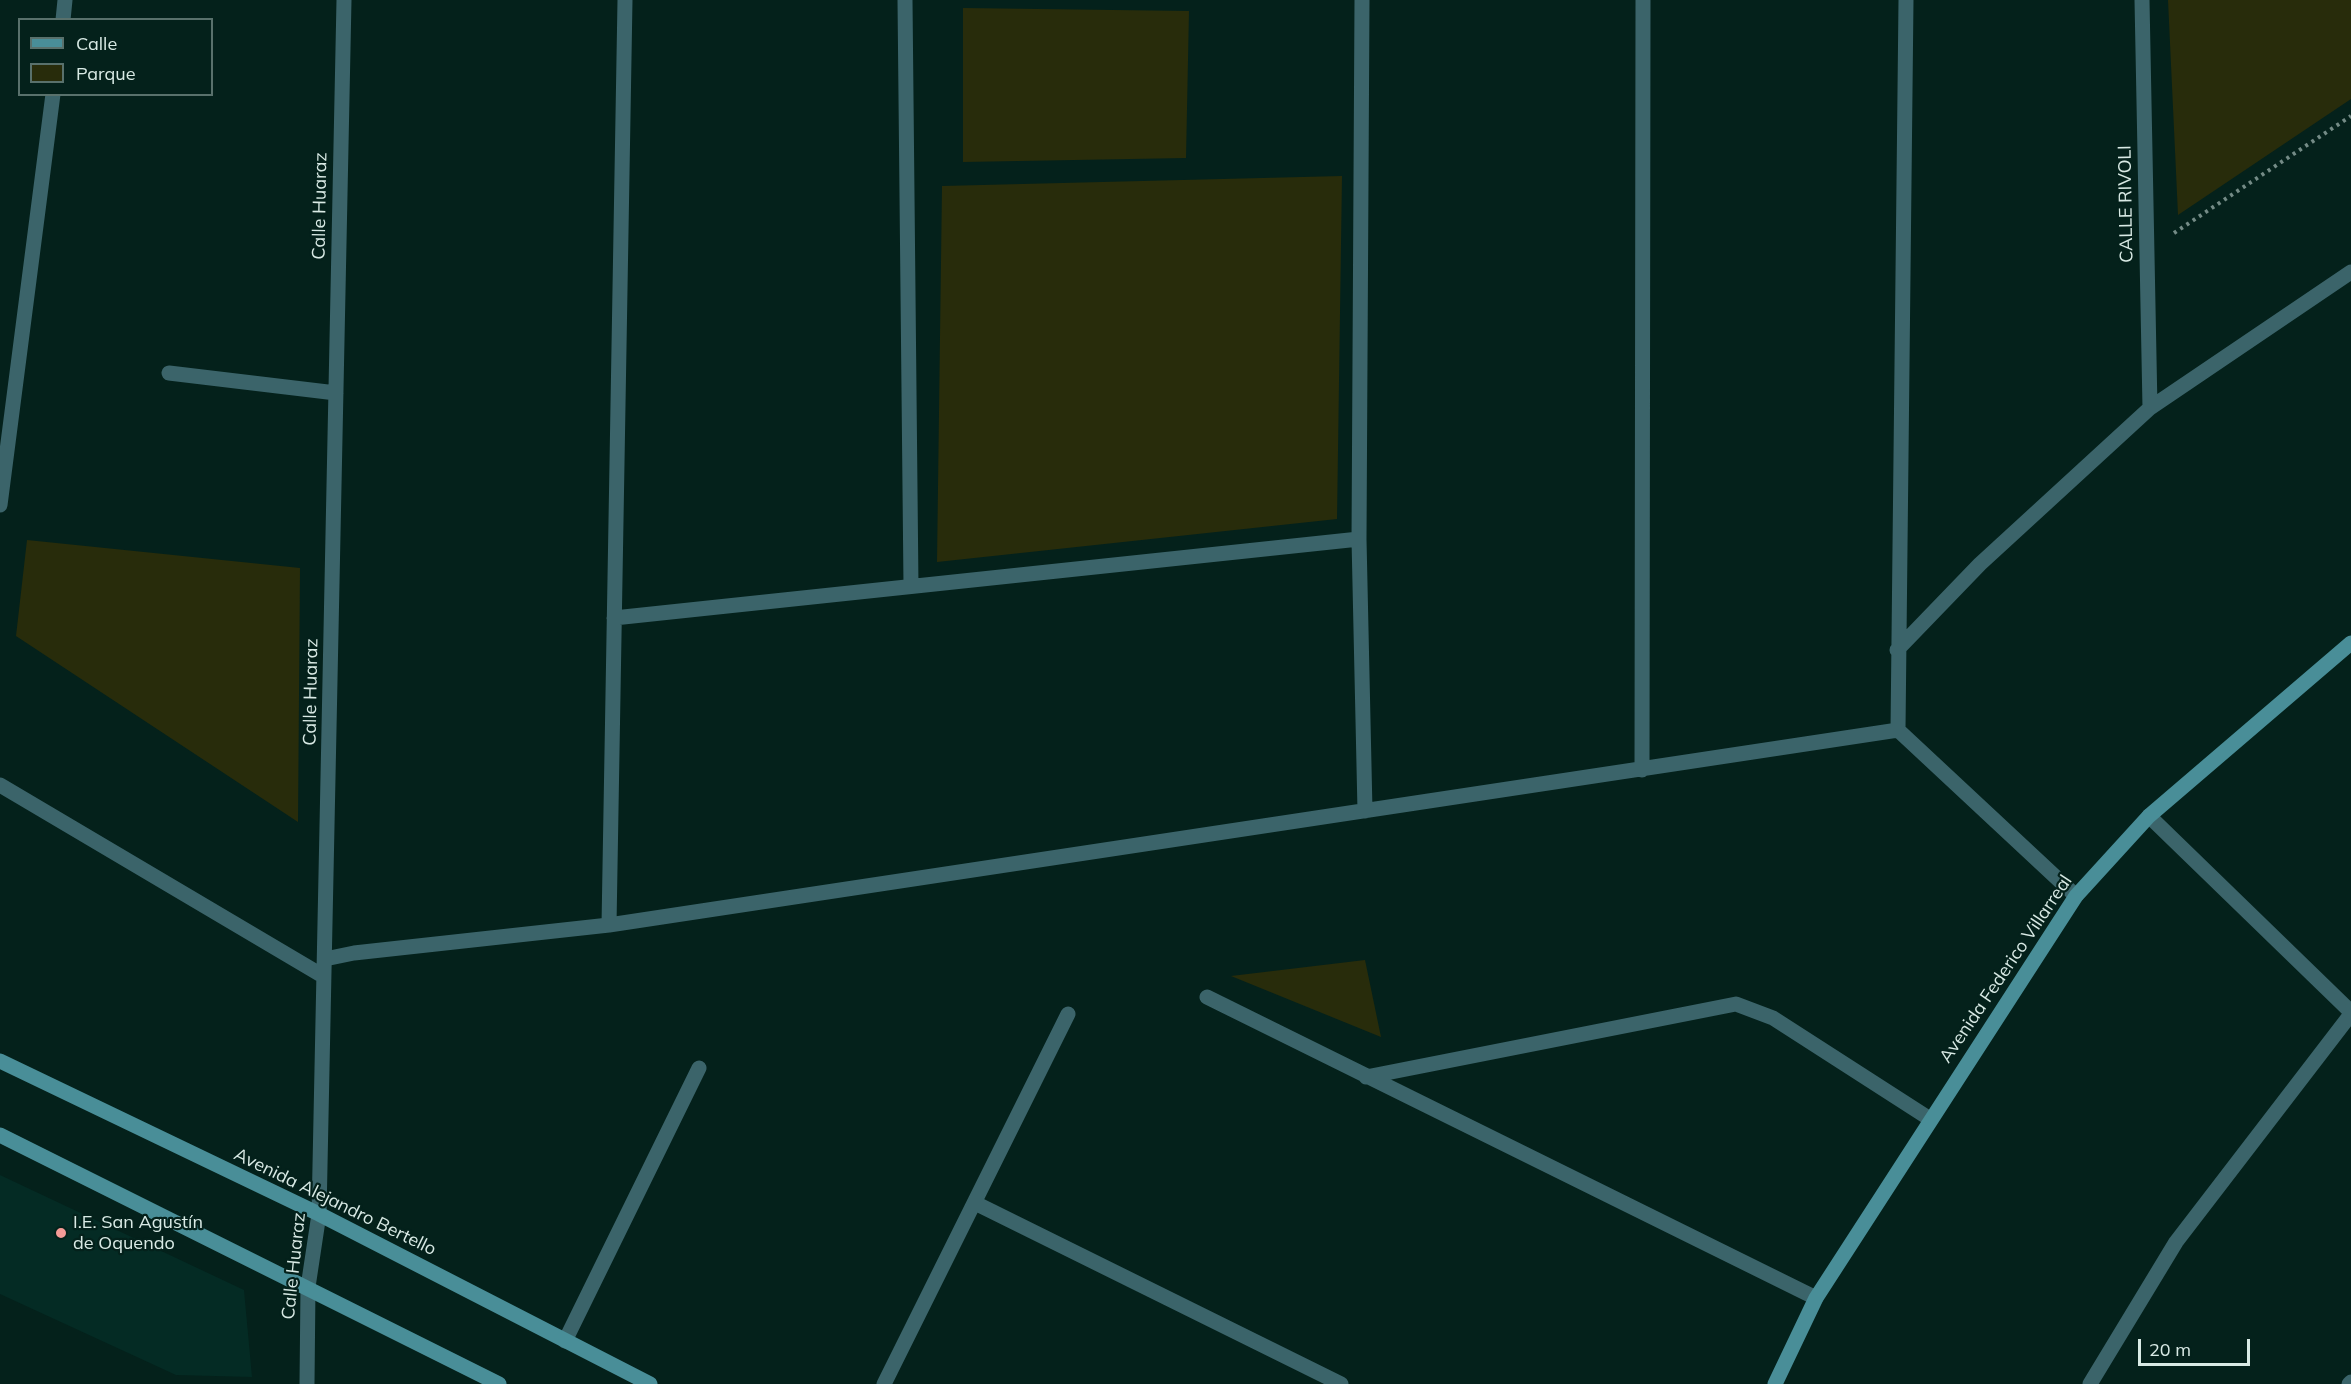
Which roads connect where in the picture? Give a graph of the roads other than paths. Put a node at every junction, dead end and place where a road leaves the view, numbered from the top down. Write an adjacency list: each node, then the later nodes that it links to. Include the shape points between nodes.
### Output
1 (65, 0): 9 (street)
2 (344, 0): 13 (street, Calle Huaraz)
3 (625, 0): 18 (street)
4 (905, 0): 17 (street)
5 (1362, 0): 16 (street)
6 (1643, 0): 22 (street)
7 (1906, 0): 20 (street)
8 (2142, 0): 14 (street, CALLE RIVOLI)
9 (63, 18)
10 (53, 96): 15 (street)
11 (2351, 272): 14 (street)
12 (169, 373): 13 (street)
13 (336, 393): 28 (street, Calle Huaraz)
14 (2150, 408): 20 (street, via 1980,564)
15 (0, 505)
16 (1359, 539): 17 (street); 24 (street)
17 (911, 586): 18 (street)
18 (614, 618): 27 (street)
19 (2351, 643): 25 (main road, Avenida Federico Villarreal)
20 (1897, 650): 21 (street)
21 (1898, 730): 22 (street); 26 (street)
22 (1642, 770): 24 (street)
23 (0, 785): 29 (street)
24 (1365, 811): 27 (street)
25 (2149, 816): 26 (main road, Avenida Federico Villarreal); 31 (street)
26 (2076, 896): 36 (main road, Avenida Federico Villarreal)
27 (609, 925): 28 (street)
28 (325, 959): 29 (street, Calle Huaraz)
29 (323, 976): 39 (street, Calle Huaraz)
30 (1207, 997): 35 (street)
31 (2351, 1013): 49 (street, via 2176,1242)
32 (1068, 1014): 38 (street)
33 (0, 1061): 39 (main road, Avenida Alejandro Bertello)
34 (699, 1068): 42 (street)
35 (1366, 1077): 36 (street, via 1736,1004 1773,1018); 41 (street)
36 (1930, 1119): 41 (main road, Avenida Federico Villarreal)
37 (0, 1135): 40 (main road)
38 (975, 1203): 46 (street); 47 (street)
39 (320, 1214): 40 (street, Calle Huaraz); 42 (main road, Avenida Alejandro Bertello)
40 (308, 1287): 43 (street, Calle Huaraz); 44 (main road)
41 (1816, 1298): 48 (main road, Avenida Federico Villarreal)
42 (565, 1341): 45 (main road, Avenida Alejandro Bertello)
43 (307, 1384)
44 (500, 1384)
45 (650, 1384)
46 (884, 1384)
47 (1341, 1384)
48 (1775, 1384)
49 (2090, 1384)

